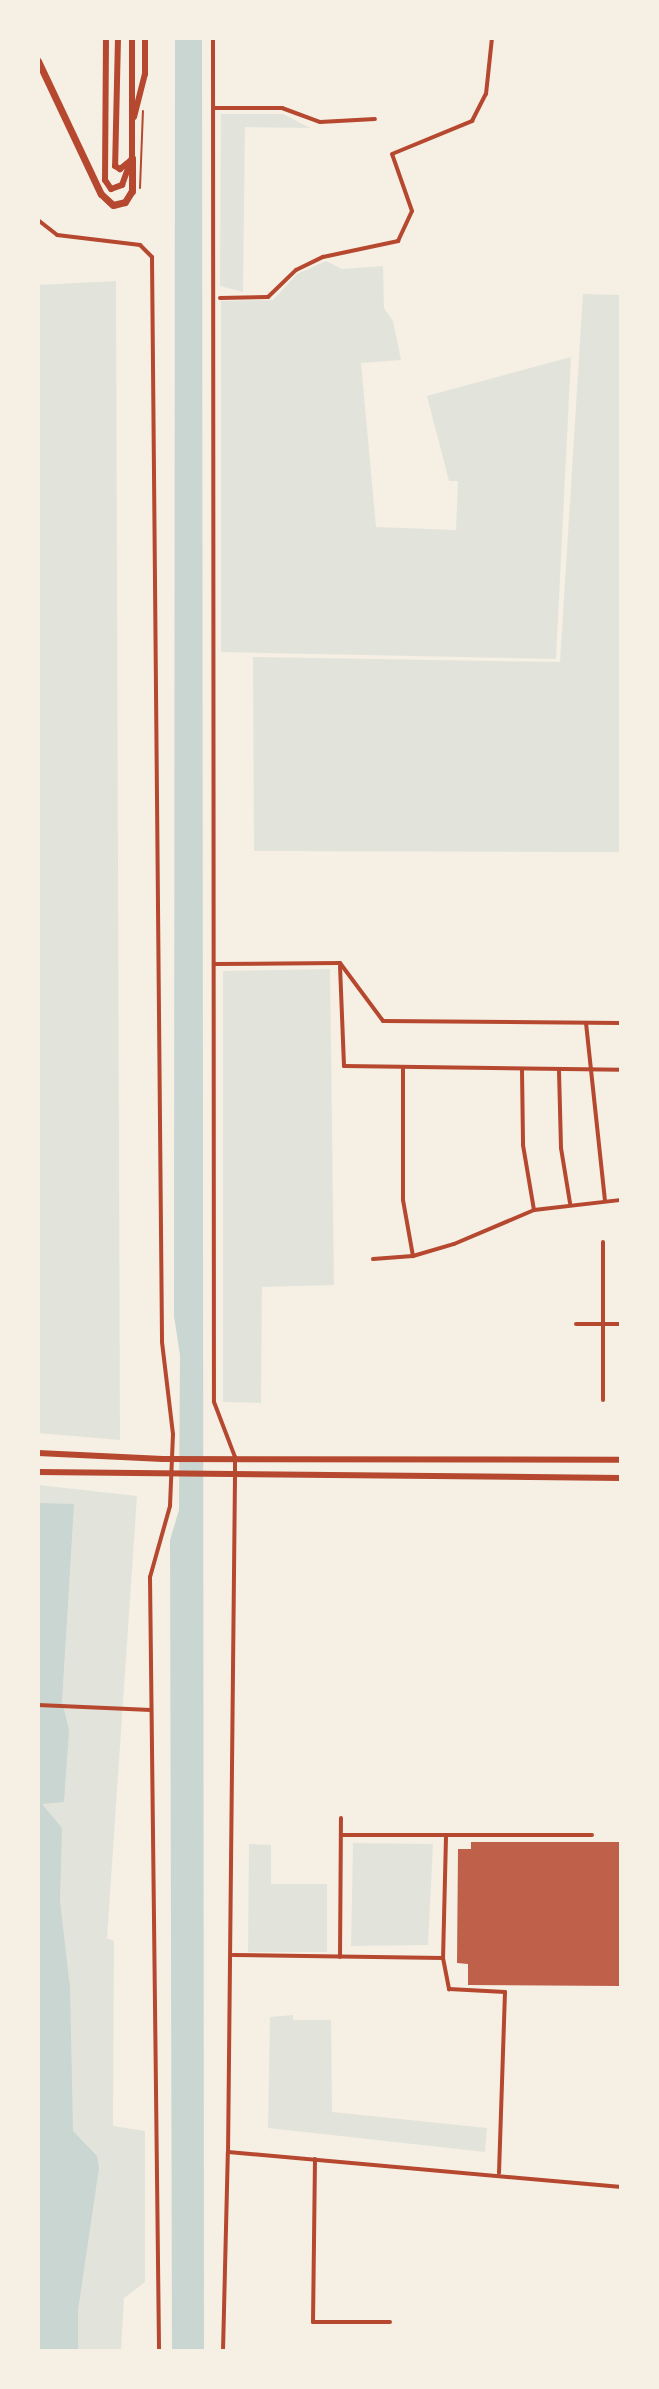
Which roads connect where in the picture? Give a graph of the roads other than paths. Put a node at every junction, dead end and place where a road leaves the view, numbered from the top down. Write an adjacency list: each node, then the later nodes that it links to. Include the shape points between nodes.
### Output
1 (106, 38): 11 (main road, via 105,180 111,189 122,185)
2 (118, 38): 11 (main road, via 115,166 120,169)
3 (132, 38): 10 (main road)
4 (145, 38): 10 (main road, via 145,74)
5 (213, 38): 8 (street)
6 (492, 38): 13 (street, via 486,94 472,121 392,154 412,211 398,241 323,257 296,270 268,297)
7 (38, 61): 11 (highway, via 101,194 113,205 125,202 132,191)
8 (214, 108): 9 (street, via 282,108 320,122); 15 (street)
9 (375, 119)
10 (132, 125): 11 (main road)
11 (132, 158)
12 (38, 220): 41 (street, via 57,235 140,245 152,257 162,1342 173,1434 170,1506 150,1577)
13 (220, 298)
14 (340, 963): 15 (street); 16 (street, via 383,1021); 18 (street, via 344,1066)
15 (215, 964): 35 (street, via 214,1402)
16 (586, 1023): 17 (street); 19 (street)
17 (621, 1023)
18 (403, 1069): 20 (street); 28 (street, via 403,1200)
19 (591, 1069): 21 (street); 22 (street); 23 (street)
20 (522, 1070): 22 (street); 26 (street, via 523,1145)
21 (621, 1070)
22 (559, 1071): 25 (street, via 561,1148)
23 (605, 1200): 24 (street); 25 (street)
24 (621, 1200)
25 (570, 1203): 26 (street)
26 (534, 1210): 28 (street)
27 (603, 1242): 31 (street)
28 (413, 1256): 29 (street)
29 (373, 1259)
30 (576, 1324): 31 (street)
31 (604, 1324): 32 (street); 33 (street)
32 (621, 1324)
33 (603, 1400)
34 (38, 1453): 35 (main road)
35 (235, 1457): 36 (main road); 38 (street)
36 (621, 1460)
37 (38, 1472): 38 (main road)
38 (235, 1476): 39 (main road); 46 (street)
39 (621, 1478)
40 (38, 1705): 41 (street)
41 (151, 1710): 54 (street)
42 (341, 1818): 43 (street)
43 (341, 1835): 45 (street); 47 (street)
44 (592, 1835): 45 (street)
45 (446, 1837): 48 (street)
46 (232, 1955): 47 (street); 49 (street)
47 (340, 1957): 48 (street)
48 (443, 1958): 51 (street, via 449,1989 505,1992)
49 (228, 2152): 50 (street); 55 (street)
50 (315, 2159): 51 (street); 53 (street, via 313,2322)
51 (499, 2174): 52 (street)
52 (621, 2187)
53 (390, 2322)
54 (159, 2351)
55 (223, 2351)

